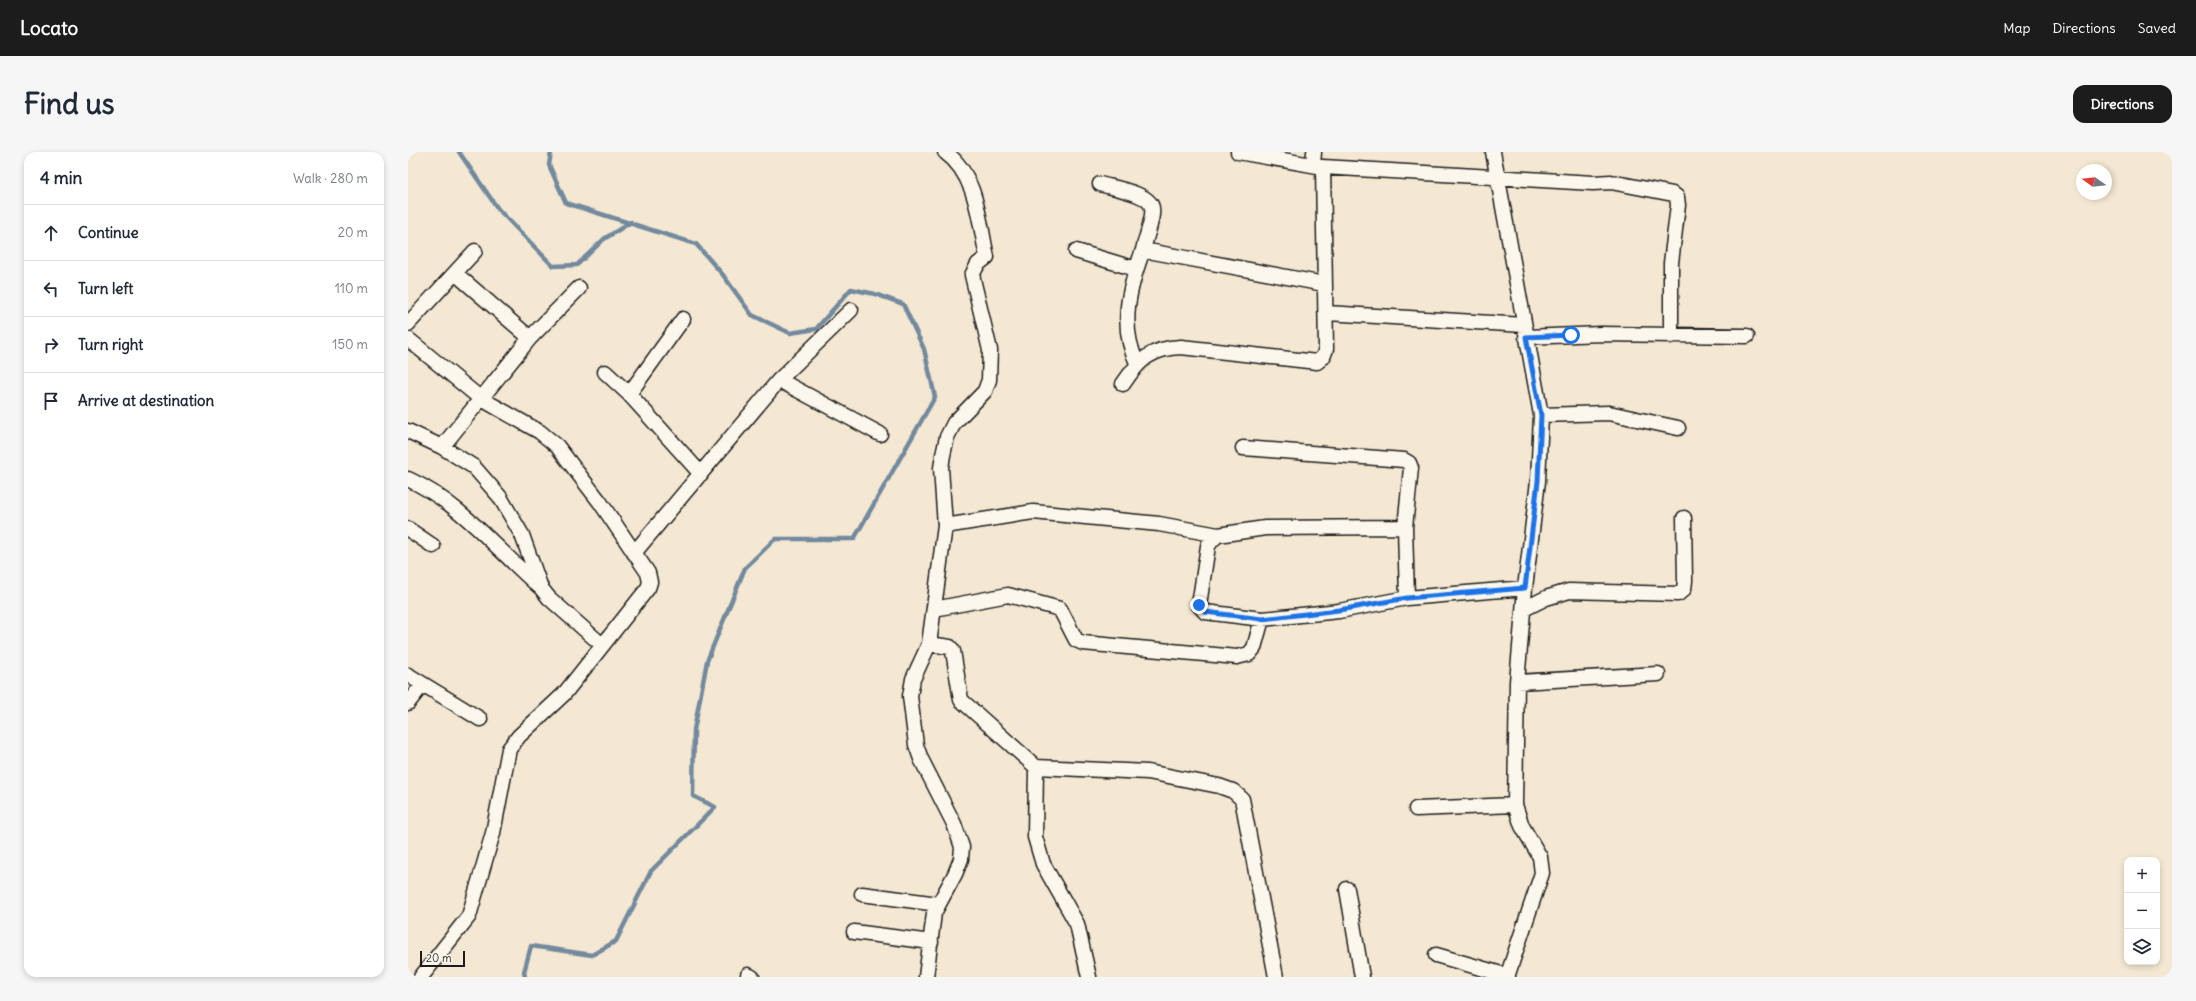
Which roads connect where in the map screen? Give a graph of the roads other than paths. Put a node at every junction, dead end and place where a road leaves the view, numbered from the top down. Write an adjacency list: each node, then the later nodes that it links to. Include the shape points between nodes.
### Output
1 (946, 152): 38 (street, via 963,170 971,188 987,257 978,264 972,275 990,350 989,380 985,391 954,423 947,437 941,468)
2 (1238, 152): 4 (street)
3 (1493, 152): 5 (street)
4 (1317, 161): 5 (street); 12 (street)
5 (1497, 176): 18 (street); 19 (street, via 1611,182 1678,197 1671,263)
6 (1100, 184): 7 (street, via 1143,196 1150,202 1153,209)
7 (1143, 250): 10 (street); 12 (street)
8 (475, 251): 11 (street)
9 (1076, 252): 10 (street)
10 (1136, 270): 23 (street, via 1127,305 1127,328 1132,353)
11 (455, 273): 17 (street); 21 (street)
12 (1324, 284): 15 (street)
13 (579, 288): 21 (street)
14 (851, 310): 25 (street)
15 (1327, 313): 18 (street); 23 (street, via 1326,349 1324,357 1316,362 1181,347 1159,350)
16 (683, 319): 27 (street)
17 (408, 324)
18 (1525, 331): 19 (street); 29 (street)
19 (1671, 336): 20 (street)
20 (1747, 336)
21 (530, 338): 28 (street)
22 (408, 339): 28 (street)
23 (1137, 363): 26 (street)
24 (605, 372): 27 (street)
25 (779, 380): 32 (street); 35 (street)
26 (1123, 384)
27 (629, 394): 35 (street)
28 (480, 398): 33 (street); 43 (street, via 540,432 557,446 600,502)
29 (1541, 415): 30 (street, via 1609,413); 45 (street, via 1538,481)
30 (1678, 428)
31 (408, 431): 33 (street)
32 (880, 434)
33 (442, 447): 44 (street, via 474,467 500,497 522,535)
34 (1243, 448): 39 (street, via 1404,460 1411,468)
35 (701, 474): 43 (street)
36 (408, 480): 44 (street, via 419,484 459,511)
37 (1684, 518): 48 (street, via 1685,582 1684,589 1678,594 1569,591 1546,598)
38 (945, 526): 41 (street, via 1032,512 1159,524); 47 (street)
39 (1405, 527): 41 (street, via 1265,528); 46 (street)
40 (408, 529): 42 (street)
41 (1218, 535): 49 (street, via 1208,546 1199,605 1201,609 1205,612)
42 (433, 546)
43 (634, 553): 50 (street, via 648,573 648,588)
44 (542, 588): 50 (street, via 549,598)
45 (1525, 588): 46 (street); 48 (street)
46 (1407, 598): 49 (street, via 1339,610)
47 (934, 609): 49 (street, via 1014,595 1060,609 1076,640 1082,643 1237,657 1249,654 1254,648); 51 (street)
48 (1524, 609): 54 (street)
49 (1262, 619)
50 (601, 644): 68 (street, via 564,694 519,736 509,749 493,833 469,916)
51 (929, 644): 58 (street, via 950,647 953,651 961,700); 63 (street, via 913,679 910,696 914,732 921,759 954,824 962,847 961,859 955,874)
52 (408, 674): 55 (street)
53 (1658, 674): 54 (street)
54 (1517, 682): 59 (street)
55 (423, 684): 56 (street); 57 (street)
56 (408, 703)
57 (480, 719)
58 (1036, 767): 70 (street, via 1034,837 1043,864 1077,924); 71 (street, via 1148,772 1233,791 1242,799)
59 (1515, 805): 60 (street); 67 (street, via 1522,826 1540,857 1542,873)
60 (1416, 809)
61 (1347, 889): 72 (street)
62 (862, 894): 63 (street)
63 (938, 904): 65 (street, via 934,913)
64 (854, 932): 65 (street)
65 (931, 942): 69 (street)
66 (1436, 955): 67 (street)
67 (1508, 976)
68 (421, 977)
69 (926, 977)
70 (1089, 977)
71 (1276, 977)
72 (1362, 977)

